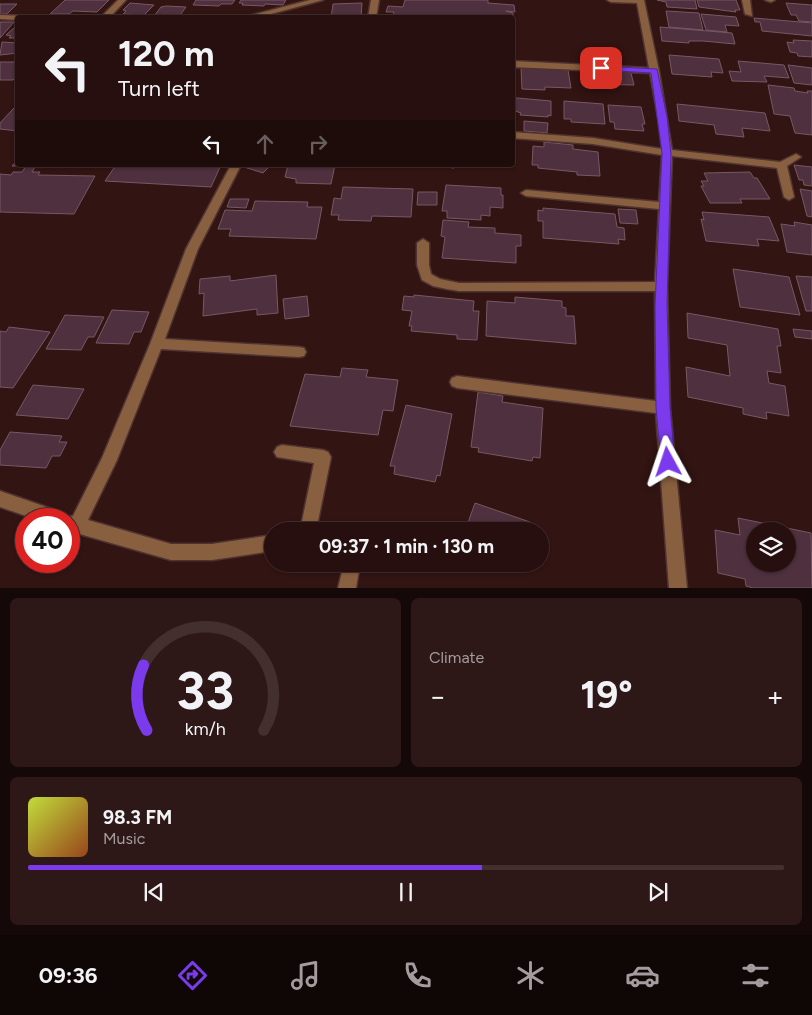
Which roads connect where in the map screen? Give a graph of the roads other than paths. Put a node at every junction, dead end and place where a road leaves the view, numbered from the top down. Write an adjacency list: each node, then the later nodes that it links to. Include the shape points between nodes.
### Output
1 (122, 0): 8 (street)
2 (319, 0): 9 (street)
3 (375, 0): 10 (street)
4 (611, 0): 6 (street)
5 (746, 0): 7 (street)
6 (640, 1): 14 (street)
7 (749, 14)
8 (107, 15)
9 (256, 15)
10 (372, 15)
11 (0, 17): 12 (street)
12 (15, 18)
13 (515, 64): 14 (street)
14 (654, 71): 16 (street)
15 (515, 135): 16 (street, via 593,141)
16 (667, 153): 18 (street); 22 (street)
17 (796, 157): 18 (street)
18 (782, 165): 21 (street)
19 (235, 167): 25 (street, via 179,277)
20 (526, 193): 22 (street)
21 (789, 197)
22 (664, 206): 24 (street)
23 (423, 243): 24 (street, via 421,270 426,278 438,284 459,287)
24 (661, 286): 28 (street)
25 (157, 344): 26 (street); 32 (street, via 109,460)
26 (299, 352)
27 (457, 382): 28 (street)
28 (663, 408): 38 (street)
29 (282, 452): 33 (street, via 323,457)
30 (0, 499): 31 (street)
31 (26, 508)
32 (80, 512)
33 (310, 522)
34 (80, 526): 35 (street, via 171,552 212,552)
35 (264, 544)
36 (350, 572): 37 (street)
37 (347, 588)
38 (678, 588)

